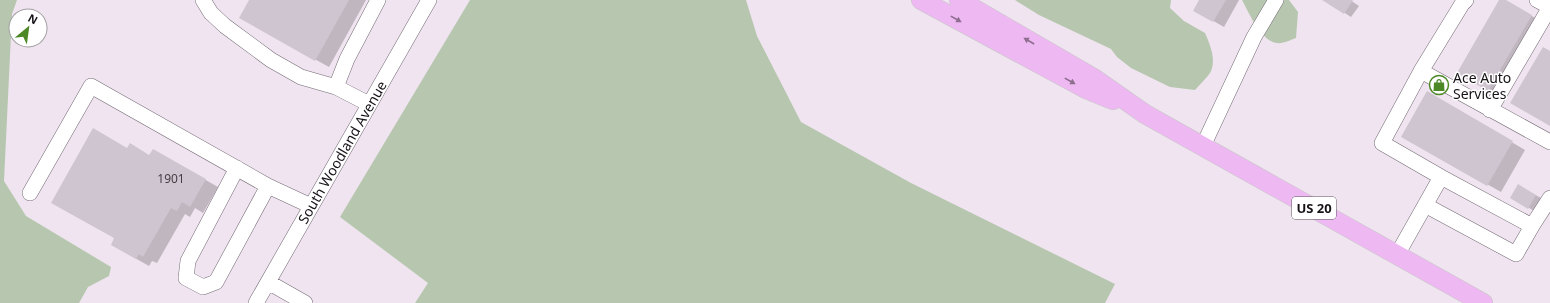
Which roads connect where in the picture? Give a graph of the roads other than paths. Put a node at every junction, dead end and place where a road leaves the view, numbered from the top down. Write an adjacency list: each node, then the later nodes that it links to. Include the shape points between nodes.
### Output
1 (203, 0): 10 (street, via 211,13 225,26 271,60 301,77)
2 (378, 0): 10 (street)
3 (429, 0): 11 (street, South Woodland Avenue)
4 (921, 0): 13 (main road, US 20, one-way to 13, via 1086,89)
5 (959, 0): 13 (main road, US 20, one-way to 5, via 1095,79)
6 (1276, 0): 15 (street, via 1254,37)
7 (1466, 0): 9 (street)
8 (1537, 0): 12 (street, via 1550,7)
9 (1421, 72): 12 (street); 17 (street, via 1382,143)
10 (336, 86): 11 (street)
11 (369, 104): 22 (street, South Woodland Avenue)
12 (1490, 110): 14 (street)
13 (1145, 114): 15 (main road, US 20)
14 (1550, 142)
15 (1203, 146): 24 (main road, US 20)
16 (237, 168): 18 (street); 18 (street, via 188,261 186,278 203,286 216,282); 19 (street, via 91,86)
17 (1441, 177): 21 (street); 23 (street)
18 (268, 186): 22 (street)
19 (30, 193)
20 (1550, 198): 23 (street)
21 (1425, 205): 23 (street, via 1516,254); 24 (street)
22 (312, 206): 25 (street, South Woodland Avenue)
23 (1532, 226)
24 (1397, 254): 28 (main road, US 20)
25 (268, 282): 26 (street, South Woodland Avenue); 27 (street)
26 (256, 303)
27 (305, 303)
28 (1483, 303)

